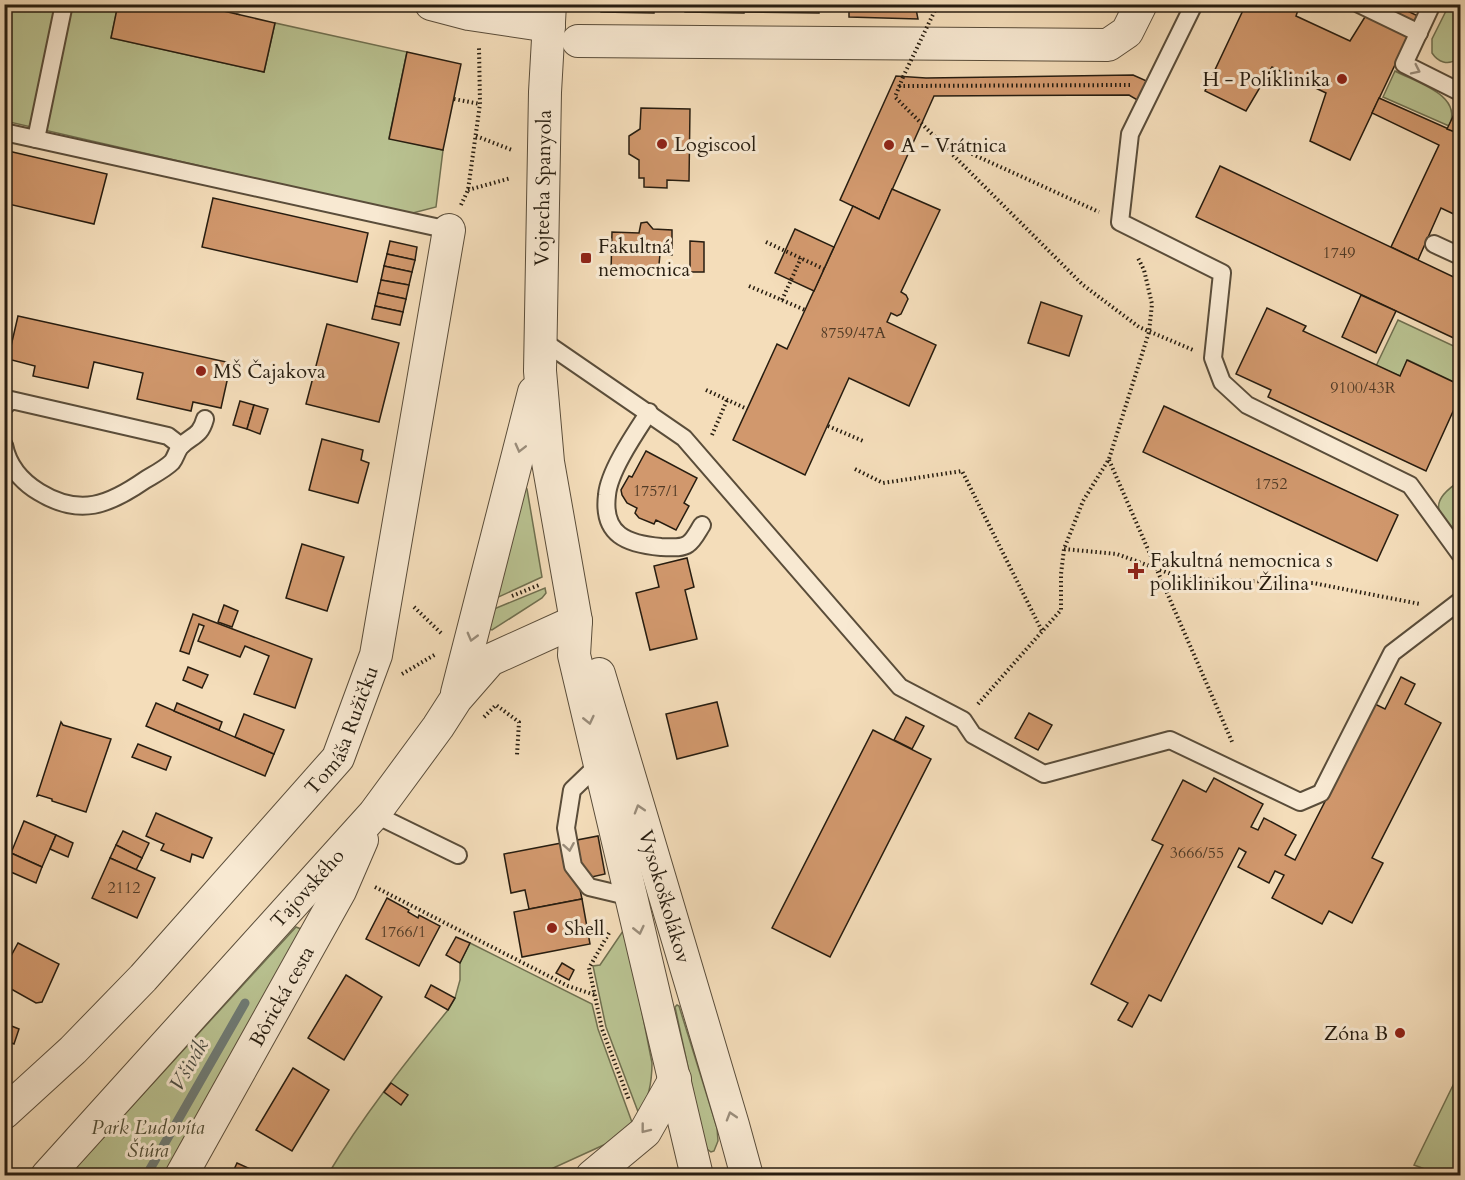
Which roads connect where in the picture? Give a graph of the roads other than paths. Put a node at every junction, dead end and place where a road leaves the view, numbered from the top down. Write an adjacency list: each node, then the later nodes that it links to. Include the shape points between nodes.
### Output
1 (64, 4): 12 (lane)
2 (431, 4): 7 (street, via 469,14)
3 (1141, 4): 9 (street, via 1126,32 1108,45)
4 (1194, 4): 24 (lane, via 1130,134 1120,222 1222,273 1213,358 1222,382 1247,405 1410,485)
5 (1359, 4): 8 (lane)
6 (1432, 4): 8 (lane)
7 (550, 15): 16 (street, Vojtecha Spanyola, via 544,92)
8 (1419, 33): 10 (lane, one-way to 10, via 1404,64)
9 (578, 41)
10 (1459, 89)
11 (4, 132): 12 (lane)
12 (36, 139): 13 (lane)
13 (449, 230): 33 (street, Tomáša Ružičku, via 376,655 338,758 143,978)
14 (1434, 244): 15 (lane)
15 (1461, 256)
16 (540, 339): 17 (street, Vojtecha Spanyola); 19 (lane)
17 (540, 371): 26 (street, Vysokoškolákov, via 548,462); 27 (street, one-way to 27)
18 (4, 407): 22 (lane, via 11,400 168,436)
19 (649, 412): 23 (lane, via 610,481 606,494 609,521 624,540 676,548 687,545); 25 (lane, via 684,438 900,687 963,720 973,735 1044,774 1170,740 1299,802 1321,792 1392,653)
20 (205, 419): 22 (lane, via 197,435)
21 (4, 445): 22 (lane, via 16,473 31,487 63,504 80,506 98,505 128,492 172,462)
22 (181, 446)
23 (702, 525)
24 (1461, 554)
25 (1455, 606)
26 (576, 621): 27 (street, Tajovského, via 490,660); 28 (street, Vysokoškolákov, one-way to 28, via 574,655); 34 (street, Vysokoškolákov, one-way to 26, via 734,1125 596,664)
27 (456, 699): 29 (street, Tajovského)
28 (599, 764): 31 (street, Vysokoškolákov); 31 (lane, one-way to 31, via 572,790 566,828 573,866 589,887)
29 (374, 814): 30 (lane); 35 (street, Tajovského); 36 (street, Bôrická cesta, via 340,891)
30 (459, 855)
31 (632, 897): 32 (street, Vysokoškolákov, one-way to 32)
32 (675, 1079): 37 (street, one-way to 37, via 645,1132); 38 (street, Vysokoškolákov)
33 (4, 1113)
34 (742, 1175)
35 (47, 1176)
36 (180, 1176)
37 (592, 1176)
38 (697, 1176)

